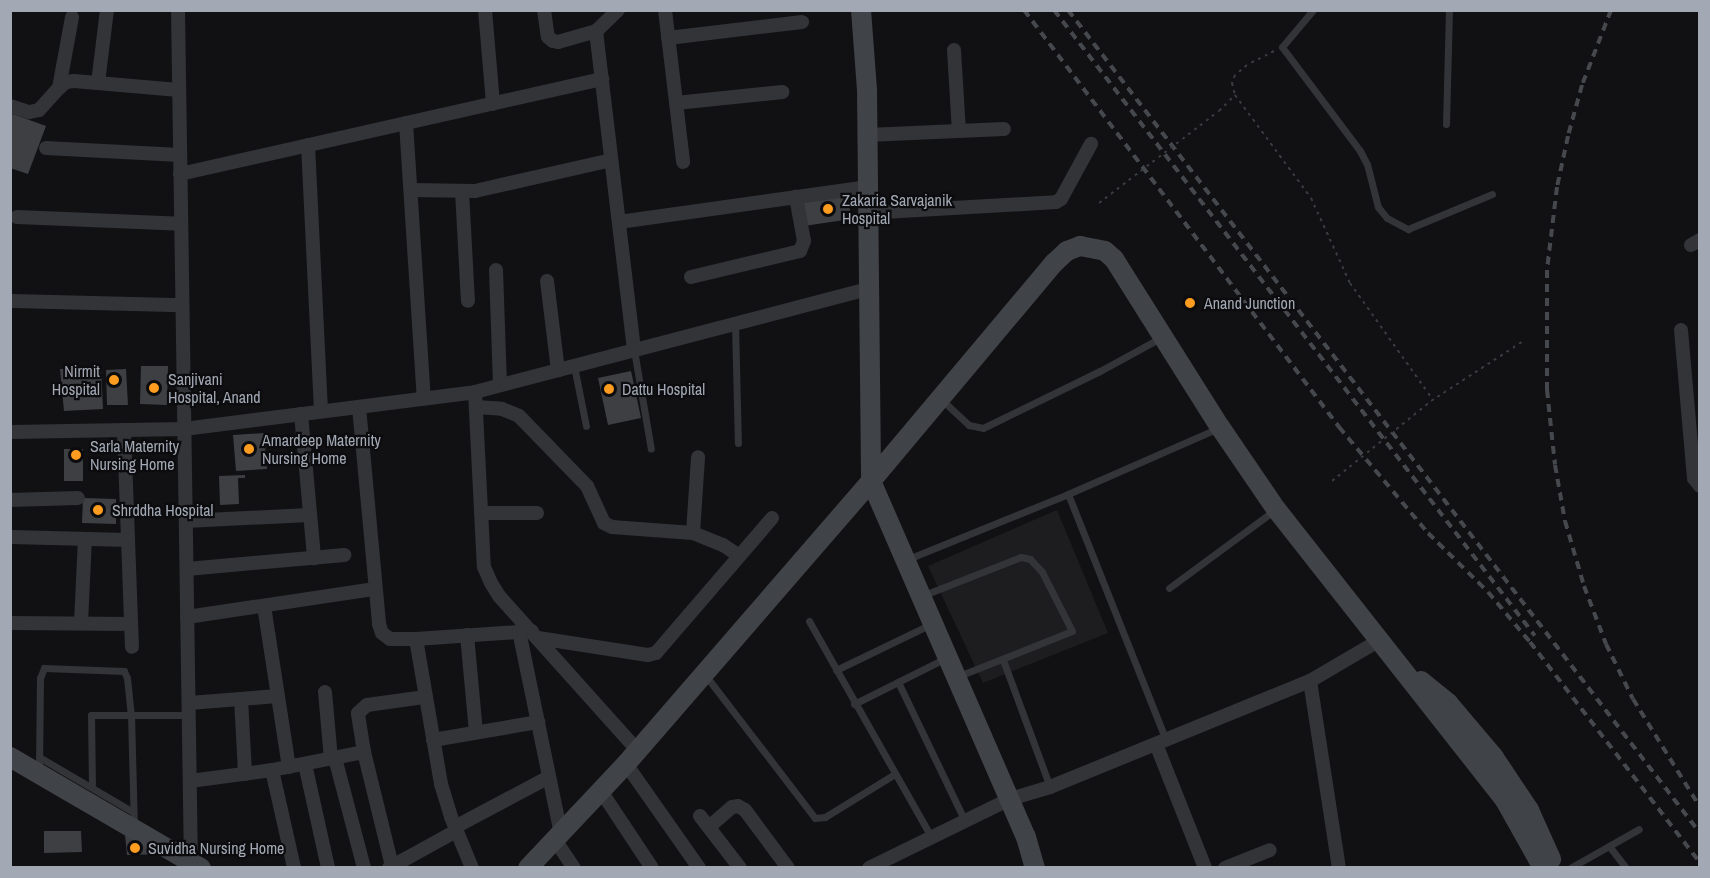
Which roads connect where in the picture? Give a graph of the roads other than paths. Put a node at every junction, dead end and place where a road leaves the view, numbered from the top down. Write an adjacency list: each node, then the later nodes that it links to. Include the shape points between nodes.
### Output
1 (107, 10): 16 (street)
2 (178, 10): 18 (street)
3 (485, 10): 21 (street)
4 (544, 10): 12 (street, via 552,41)
5 (618, 10): 12 (street)
6 (664, 10): 13 (street)
7 (861, 10): 27 (street)
8 (1313, 10): 38 (lane, via 1282,47 1360,151 1378,207 1387,218 1408,229 1418,227)
9 (1449, 10): 24 (lane)
10 (72, 17): 17 (street)
11 (802, 22): 13 (street)
12 (596, 31): 15 (street)
13 (668, 38): 20 (street)
14 (954, 50): 26 (street)
15 (602, 80): 21 (street); 32 (street)
16 (98, 83): 17 (street, via 66,82); 18 (street)
17 (59, 88): 22 (street, via 39,110 29,112)
18 (179, 90): 31 (street)
19 (782, 92): 20 (street)
20 (676, 103): 33 (street)
21 (493, 104): 23 (street)
22 (10, 106)
23 (406, 123): 29 (street); 36 (street)
24 (1446, 124)
25 (1004, 129): 26 (street)
26 (959, 130): 27 (street)
27 (867, 135): 35 (street)
28 (1091, 144): 40 (street, via 1056,202)
29 (308, 145): 34 (street); 65 (street)
30 (46, 148): 31 (street)
31 (180, 155): 34 (street)
32 (611, 160): 37 (street); 42 (street)
33 (683, 162)
34 (180, 174): 43 (street)
35 (867, 187): 39 (street); 40 (street)
36 (411, 190): 37 (street); 61 (street)
37 (462, 191): 49 (street)
38 (1492, 194)
39 (796, 197): 42 (street); 45 (street, via 804,241 800,251)
40 (867, 213): 47 (street)
41 (17, 217): 43 (street)
42 (619, 222): 54 (street)
43 (181, 224): 50 (street)
44 (496, 270): 59 (street)
45 (691, 277)
46 (547, 281): 56 (street)
47 (868, 289): 51 (street); 75 (street)
48 (13, 301): 50 (street)
49 (468, 301)
50 (182, 304): 69 (street)
51 (735, 324): 54 (street); 72 (lane)
52 (1681, 330): 57 (street)
53 (1163, 336): 62 (lane, via 983,428 969,425); 62 (street, via 1114,259 1105,251 1080,246 1054,263); 68 (street)
54 (634, 350): 55 (street); 73 (lane)
55 (574, 366): 56 (street); 67 (lane)
56 (558, 370): 59 (street)
57 (1685, 378): 58 (street); 76 (street, via 1694,478)
58 (1700, 378)
59 (500, 385): 60 (street)
60 (475, 392): 61 (street); 64 (street)
61 (424, 398): 63 (street)
62 (941, 398): 75 (street)
63 (359, 406): 65 (street); 96 (street)
64 (476, 407): 81 (street); 86 (street, via 502,409 519,416 587,486 604,523 612,527)
65 (321, 411): 66 (street)
66 (301, 414): 69 (street); 83 (street)
67 (586, 426)
68 (1220, 427): 77 (lane); 80 (street)
69 (184, 429): 70 (street); 85 (street)
70 (124, 430): 71 (street); 89 (street)
71 (10, 432)
72 (738, 443)
73 (651, 449)
74 (698, 457): 86 (street)
75 (871, 481): 93 (street); 113 (street)
76 (1700, 486)
77 (1068, 494): 93 (lane); 127 (lane)
78 (78, 498): 79 (street)
79 (10, 500)
80 (1276, 509): 95 (lane); 109 (street)
81 (481, 513): 82 (street); 105 (street, via 484,567 490,583)
82 (537, 513)
83 (310, 515): 85 (street); 92 (street)
84 (772, 518): 91 (street)
85 (186, 521): 94 (street)
86 (693, 533): 91 (street)
87 (10, 537): 88 (street)
88 (85, 539): 89 (street); 102 (street)
89 (128, 540): 103 (street)
90 (344, 555): 92 (street)
91 (738, 555): 105 (street, via 656,653 648,655)
92 (314, 558): 94 (street)
93 (905, 560): 97 (street)
94 (187, 569): 99 (street)
95 (1169, 588)
96 (375, 589): 98 (street); 107 (street, via 382,633 390,639)
97 (921, 597): 104 (street); 111 (lane, via 1021,557 1030,559 1042,572 1071,631)
98 (264, 606): 99 (street); 118 (street)
99 (187, 617): 122 (street)
100 (809, 621): 112 (lane)
101 (10, 623): 102 (street)
102 (81, 624): 103 (street)
103 (131, 624): 108 (street)
104 (933, 624): 110 (street); 112 (lane)
105 (530, 633): 106 (street); 124 (street); 130 (street)
106 (467, 635): 107 (street); 125 (street)
107 (416, 639): 119 (street)
108 (132, 647)
109 (1386, 648): 115 (street); 169 (street, via 1448,703 1492,756 1529,810)
110 (948, 657): 114 (street); 116 (lane)
111 (1003, 660): 114 (lane); 141 (lane)
112 (836, 669): 121 (lane)
113 (704, 674): 130 (street); 137 (lane, via 814,818 825,817)
114 (956, 677): 143 (street)
115 (1310, 681): 127 (street); 168 (street)
116 (898, 682): 121 (lane); 145 (lane)
117 (325, 692): 131 (street)
118 (278, 696): 120 (street); 134 (street)
119 (425, 697): 126 (street); 128 (street, via 360,708 358,720)
120 (241, 699): 122 (street); 136 (street)
121 (854, 704): 137 (lane)
122 (189, 709): 123 (lane); 139 (street)
123 (131, 714): 133 (lane, via 124,671 44,668 40,678); 140 (lane, via 91,715); 144 (lane)
124 (538, 722): 125 (street); 138 (street)
125 (476, 732): 126 (street)
126 (433, 740): 146 (street)
127 (1161, 742): 141 (street); 166 (street)
128 (364, 752): 131 (street); 156 (street)
129 (10, 757): 133 (street)
130 (632, 757): 142 (street); 161 (street)
131 (333, 758): 132 (street); 155 (street)
132 (305, 764): 134 (street); 154 (street)
133 (39, 765): 140 (lane); 144 (street)
134 (290, 767): 135 (street)
135 (272, 770): 136 (street); 153 (street)
136 (245, 774): 139 (street)
137 (893, 775): 149 (lane)
138 (549, 777): 146 (street); 148 (street)
139 (190, 781): 152 (street)
140 (92, 787): 144 (lane)
141 (1050, 787): 143 (street)
142 (601, 791): 148 (street); 160 (street)
143 (1010, 800): 145 (street); 165 (street)
144 (134, 820): 152 (street)
145 (965, 821): 149 (street)
146 (455, 829): 156 (street); 157 (street)
147 (1639, 829): 150 (lane)
148 (558, 837): 158 (street); 159 (street)
149 (931, 837): 164 (street)
150 (1609, 846): 169 (lane); 170 (lane)
151 (1270, 850): 167 (street)
152 (194, 866)
153 (294, 867)
154 (328, 867)
155 (364, 867)
156 (391, 867)
157 (472, 867)
158 (528, 867)
159 (574, 867)
160 (652, 867)
161 (699, 867)
162 (740, 867): 163 (street, via 704,821 738,806)
163 (788, 867)
164 (869, 867)
165 (1035, 867)
166 (1205, 867)
167 (1225, 867)
168 (1339, 867)
169 (1555, 867)
170 (1626, 867)

